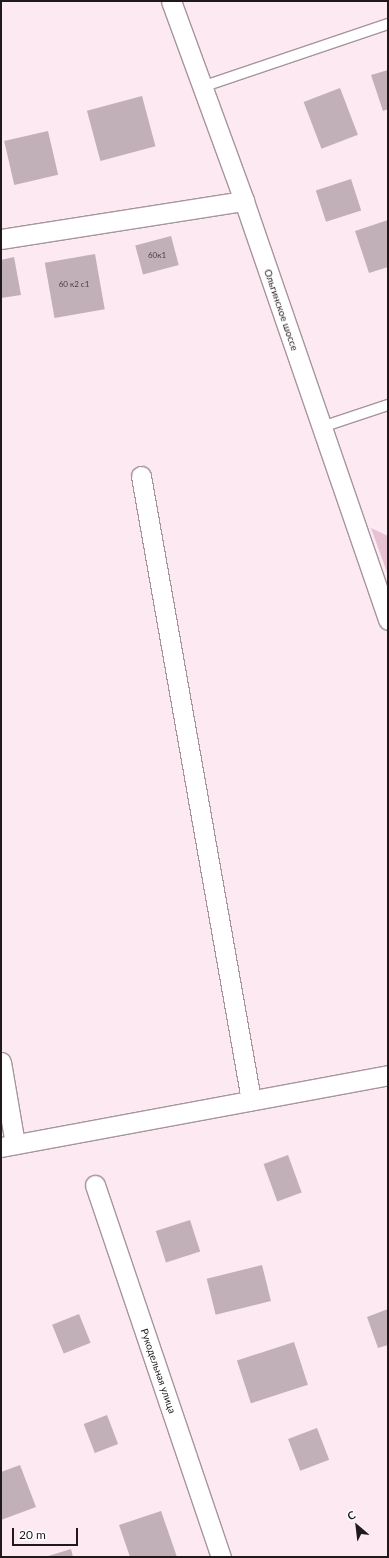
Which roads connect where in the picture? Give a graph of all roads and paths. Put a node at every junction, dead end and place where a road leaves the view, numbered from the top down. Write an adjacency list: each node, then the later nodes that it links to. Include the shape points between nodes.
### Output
1 (171, 1): 3 (street, Ольгинское шоссе)
2 (388, 24): 3 (lane)
3 (202, 87): 4 (street, Ольгинское шоссе)
4 (244, 201): 5 (street); 7 (street, Ольгинское шоссе)
5 (1, 239)
6 (388, 405): 7 (lane)
7 (322, 427): 9 (street, Ольгинское шоссе)
8 (141, 476): 12 (street)
9 (388, 620)
10 (1, 1062): 13 (street)
11 (388, 1075): 12 (street)
12 (251, 1100): 13 (street)
13 (8, 1145)
14 (95, 1184): 15 (street, Рукодельная улица)
15 (221, 1557)

